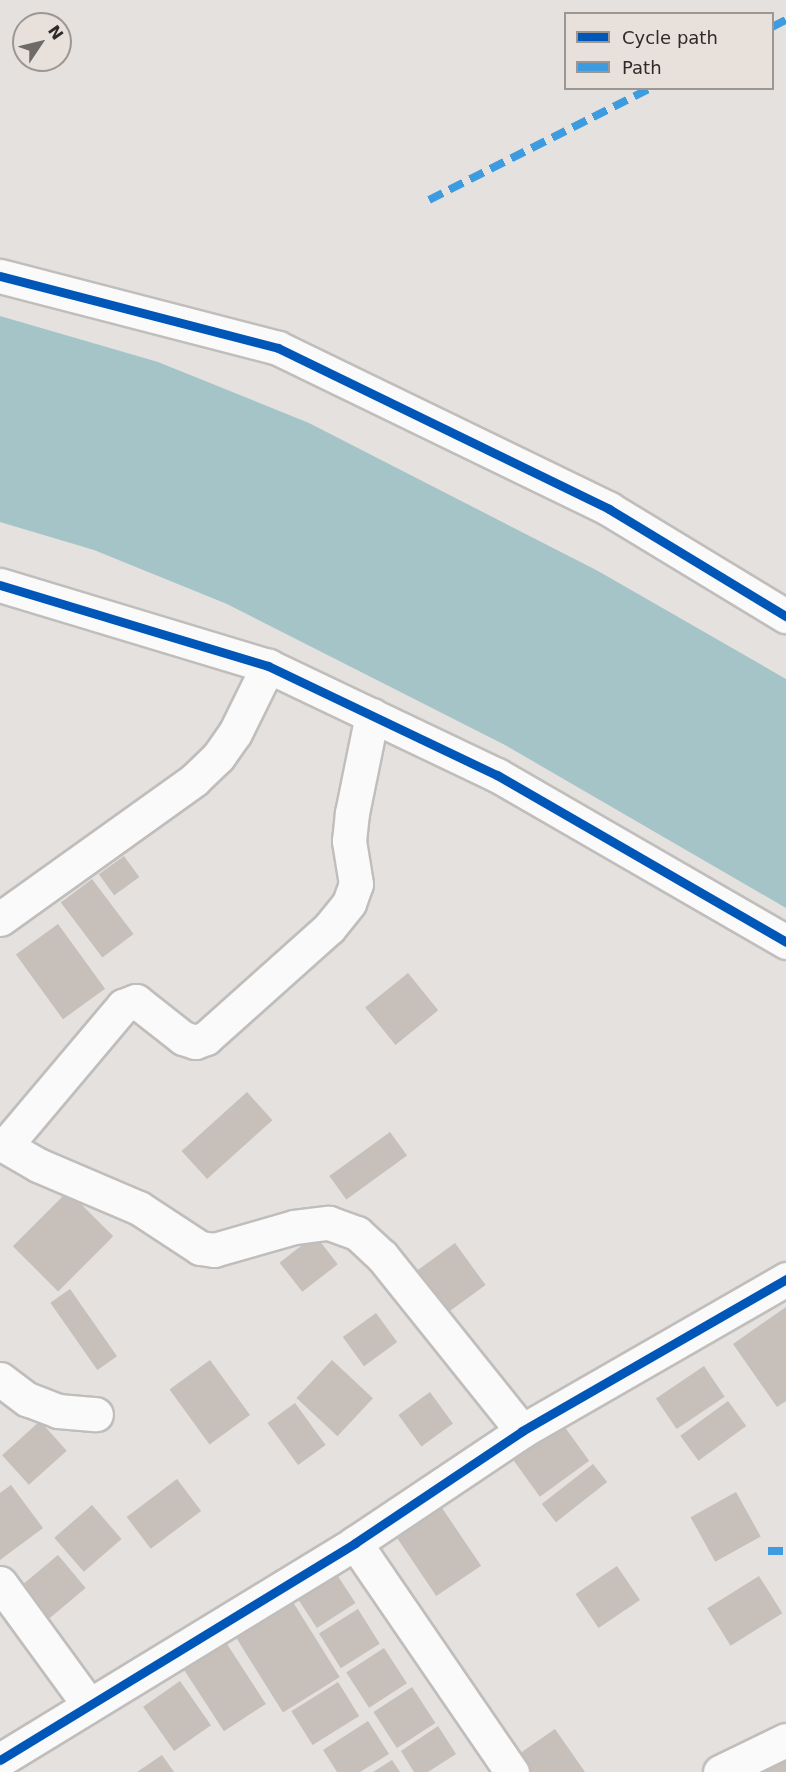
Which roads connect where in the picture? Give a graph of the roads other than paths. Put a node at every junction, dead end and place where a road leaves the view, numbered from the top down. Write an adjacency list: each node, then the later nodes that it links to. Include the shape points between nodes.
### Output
1 (0, 276): 3 (street, via 278,348 609,509)
2 (0, 585): 4 (street)
3 (786, 616)
4 (268, 666): 5 (street); 6 (street, via 235,733 194,780)
5 (372, 715): 7 (street, via 497,775); 8 (street, via 349,841 356,884 349,903 329,928 206,1038 195,1042 183,1038 136,1001 123,1006)
6 (0, 919)
7 (786, 942)
8 (2, 1144): 12 (street, via 38,1165 139,1208 200,1248 214,1250 294,1227 329,1223 357,1233 382,1256)
9 (786, 1280): 12 (street)
10 (0, 1379): 11 (street, via 27,1399 58,1411)
11 (96, 1413)
12 (522, 1431): 13 (street)
13 (355, 1543): 15 (street); 18 (street)
14 (0, 1583): 15 (street)
15 (89, 1705): 17 (street)
16 (786, 1740): 19 (street)
17 (0, 1760)
18 (513, 1772)
19 (720, 1772)

